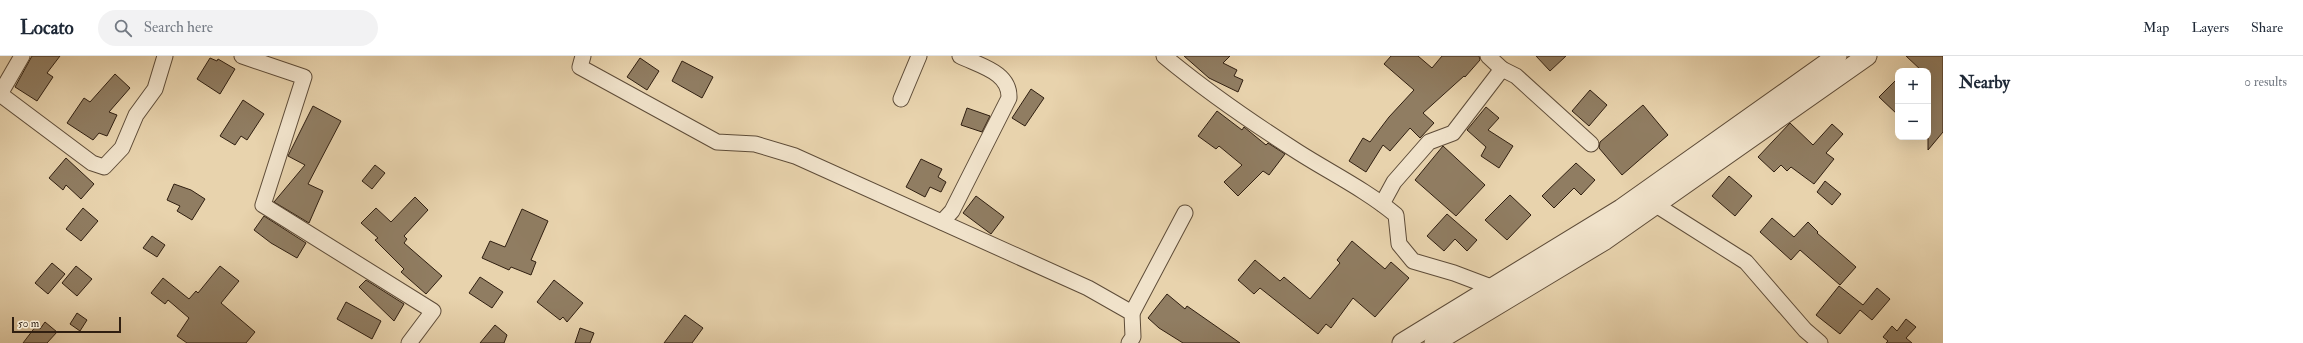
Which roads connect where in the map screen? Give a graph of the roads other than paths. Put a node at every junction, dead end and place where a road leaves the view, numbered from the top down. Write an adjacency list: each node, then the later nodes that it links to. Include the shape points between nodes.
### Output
1 (22, 56): 2 (street, via 0,94 92,163 104,167 122,148 136,115 155,89)
2 (165, 56)
3 (242, 56): 20 (street, via 304,77 263,205 432,311)
4 (583, 56): 17 (street, via 580,67 716,142 755,144 795,156)
5 (919, 56): 12 (street)
6 (960, 56): 17 (street, via 1003,77 1009,88 1009,98 952,211)
7 (1164, 56): 14 (street, via 1214,97 1298,153)
8 (1488, 56): 11 (street)
9 (1837, 56): 15 (street)
10 (1867, 56): 15 (street)
11 (1502, 68): 13 (street, via 1516,76); 14 (street, via 1453,133 1429,142 1394,182)
12 (901, 99)
13 (1591, 144)
14 (1382, 204): 18 (street, via 1396,215 1399,244 1413,261 1454,273)
15 (1646, 205): 18 (street); 23 (street, via 1605,240); 24 (street, via 1746,262 1805,330)
16 (1185, 213): 19 (street)
17 (942, 222): 19 (street, via 1088,288)
18 (1491, 288): 22 (street)
19 (1132, 313): 21 (street, via 1133,336)
20 (409, 343)
21 (1130, 343)
22 (1402, 343)
23 (1434, 343)
24 (1820, 343)

